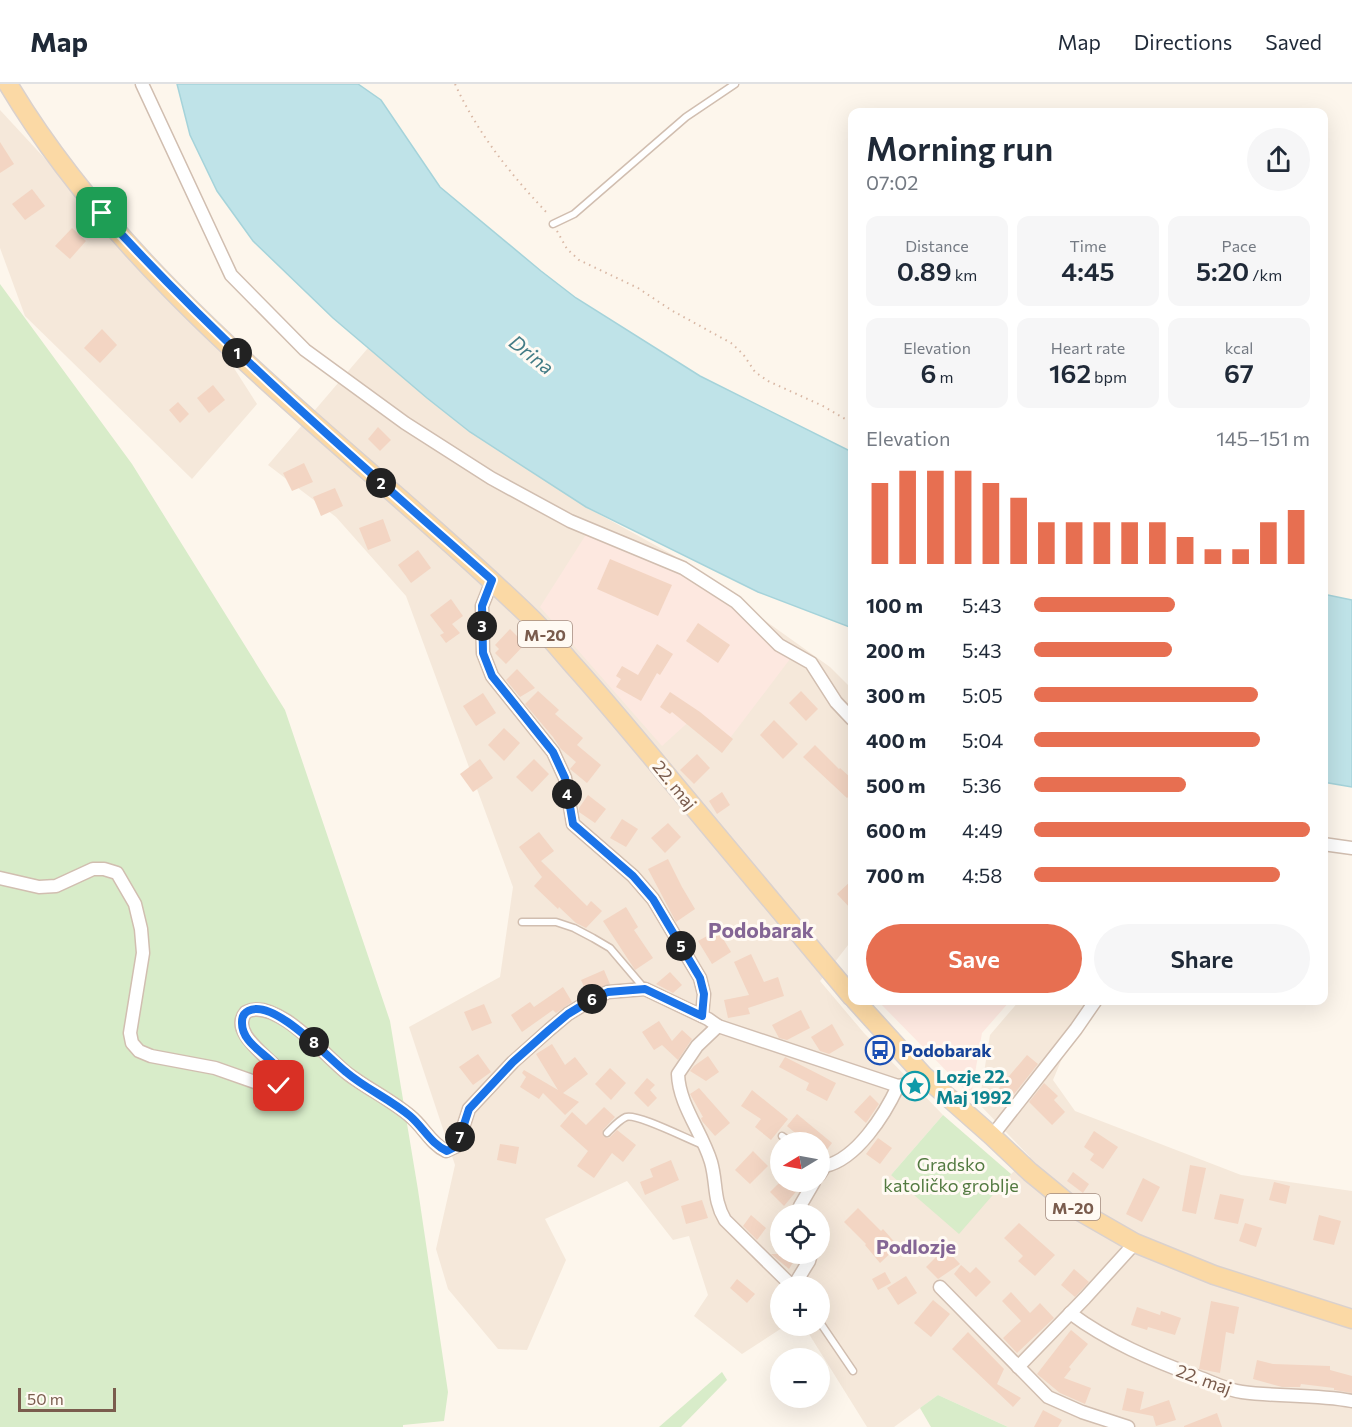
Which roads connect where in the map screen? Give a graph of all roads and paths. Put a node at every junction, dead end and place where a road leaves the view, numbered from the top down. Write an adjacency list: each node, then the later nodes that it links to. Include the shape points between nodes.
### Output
1 (8, 84): 7 (main road, 22. maj / M-20, via 61,165 195,312)
2 (142, 84): 8 (street, via 231,275 305,350 405,423 491,478 570,521 683,568 736,602 779,645 812,663)
3 (455, 84): 5 (path, via 476,125 508,171)
4 (735, 84): 5 (lane, via 686,117 574,214)
5 (554, 224): 6 (path, via 567,249 579,260 638,288 730,343 768,381)
6 (848, 421)
7 (492, 580): 14 (main road, 22. maj / M-20, via 611,707); 17 (street, via 482,606 483,653 492,676 553,752 565,778 573,824 633,876 653,899 700,978 704,994)
8 (848, 715)
9 (1328, 845): 10 (street)
10 (1352, 848)
11 (0, 878): 13 (street, via 39,887 56,885 93,869 117,873 135,904 141,928 143,964 130,1033 139,1051 215,1068 270,1087 279,1086 283,1080 278,1067 249,1040 242,1026 246,1012 261,1009 309,1037 346,1073 412,1118 447,1151 457,1146 469,1109 513,1062 568,1014 608,992)
12 (522, 922): 13 (lane, via 556,922 593,938 610,948)
13 (645, 989): 17 (street)
14 (848, 993)
15 (858, 1005): 19 (main road, 22. maj / M-20)
16 (1093, 1005): 22 (street)
17 (702, 1016): 18 (street)
18 (718, 1026): 20 (street); 23 (street, via 697,1046 678,1074 680,1092)
19 (923, 1076): 20 (street); 22 (main road, 22. maj / M-20)
20 (898, 1086): 24 (street, via 887,1110 849,1155)
21 (607, 1133): 23 (lane, via 626,1117 633,1117)
22 (992, 1136): 25 (main road, 22. maj / M-20, via 1074,1208)
23 (704, 1146): 26 (street, via 718,1209)
24 (830, 1165)
25 (1135, 1243): 28 (street); 29 (main road, 22. maj / M-20, via 1214,1275)
26 (782, 1276)
27 (940, 1287): 31 (street)
28 (1070, 1313): 31 (street); 33 (street, 22. maj, via 1096,1332 1139,1353 1238,1391)
29 (1352, 1319)
30 (829, 1336): 32 (lane)
31 (1018, 1367): 34 (street, via 1048,1397)
32 (853, 1371)
33 (1352, 1401)
34 (1128, 1427)

